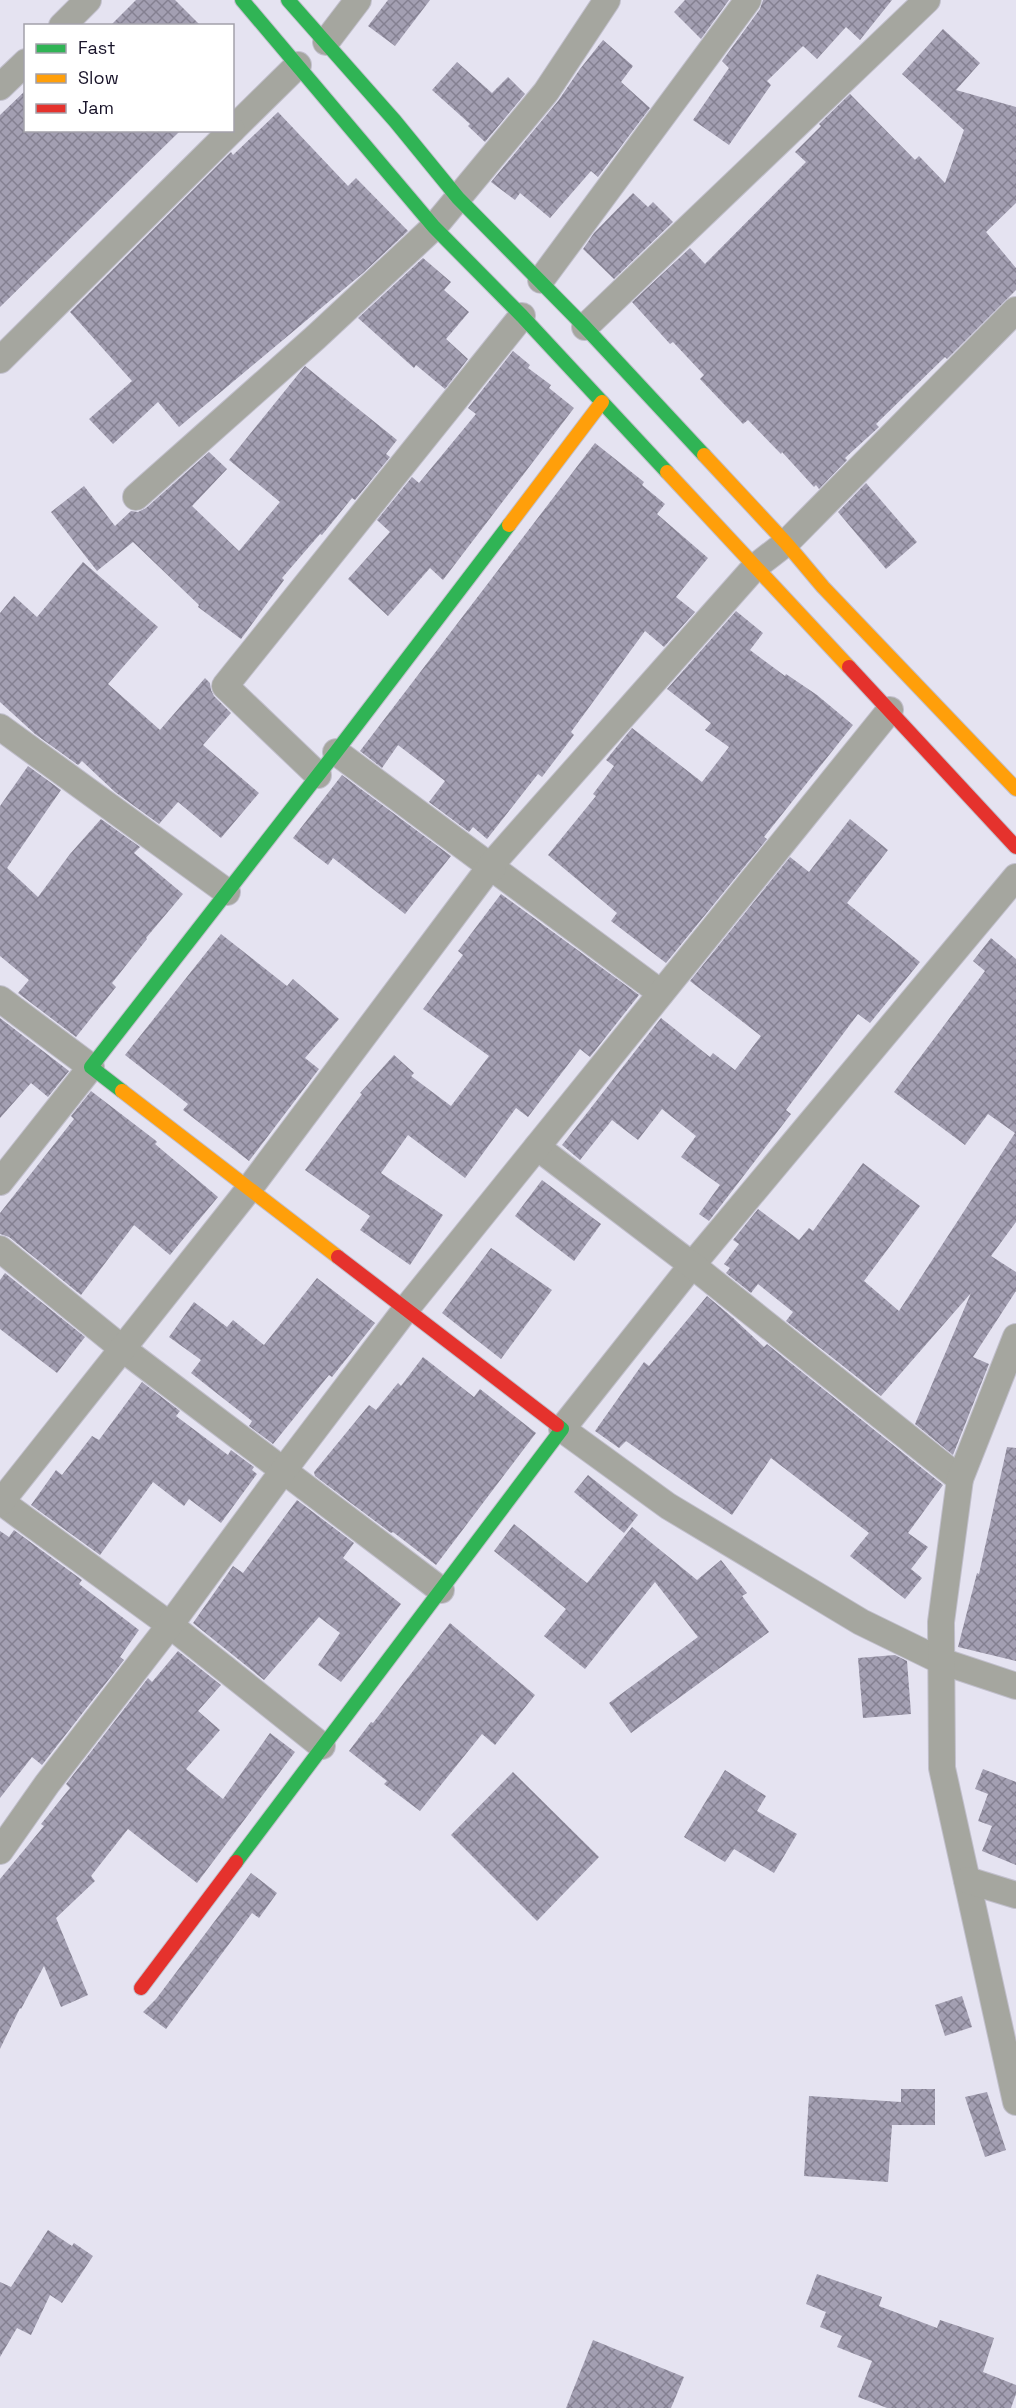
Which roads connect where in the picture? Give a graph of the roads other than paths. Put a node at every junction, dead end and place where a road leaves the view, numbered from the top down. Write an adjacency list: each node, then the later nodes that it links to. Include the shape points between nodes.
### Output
1 (88, 0): 8 (street)
2 (242, 0): 11 (main road)
3 (288, 0): 9 (main road)
4 (358, 0): 9 (street)
5 (607, 0): 15 (street, via 546,92)
6 (748, 0): 17 (street)
7 (927, 0): 20 (street)
8 (64, 24)
9 (326, 42): 15 (main road)
10 (24, 64): 12 (street)
11 (298, 65): 13 (street); 16 (main road)
12 (0, 87)
13 (234, 128)
14 (230, 132): 21 (street)
15 (458, 198): 16 (street); 17 (main road)
16 (434, 227): 19 (main road); 23 (street)
17 (541, 280): 20 (main road)
18 (1016, 310): 24 (street)
19 (522, 316): 22 (main road); 29 (street, via 225,686)
20 (585, 327): 24 (main road)
21 (0, 360)
22 (602, 402): 25 (main road); 28 (main road)
23 (136, 497)
24 (786, 543): 25 (street); 30 (main road, via 831,596)
25 (755, 567): 26 (main road); 32 (street, via 490,866)
26 (890, 710): 31 (main road); 35 (street)
27 (0, 727): 34 (street)
28 (336, 752): 29 (main road); 32 (street)
29 (318, 775): 34 (main road)
30 (1016, 789)
31 (1012, 834)
32 (493, 868): 35 (street); 40 (street)
33 (1016, 877): 42 (street)
34 (227, 892): 37 (main road)
35 (661, 993): 38 (street)
36 (0, 999): 37 (street)
37 (91, 1067): 39 (street); 40 (main road)
38 (537, 1147): 42 (street); 43 (street)
39 (0, 1182)
40 (249, 1189): 43 (main road); 45 (street)
41 (0, 1249): 45 (street)
42 (692, 1265): 46 (street); 48 (street)
43 (406, 1309): 46 (main road); 47 (street)
44 (1016, 1337): 48 (street)
45 (123, 1349): 47 (street); 49 (street)
46 (562, 1429): 50 (main road); 52 (street, via 668,1506 861,1622)
47 (283, 1471): 50 (street); 51 (street)
48 (960, 1479): 52 (street, via 941,1622)
49 (0, 1502): 51 (street)
50 (441, 1590): 54 (main road)
51 (170, 1625): 54 (street); 55 (street)
52 (941, 1661): 53 (street); 56 (street, via 942,1768)
53 (1016, 1686)
54 (322, 1746): 58 (main road)
55 (0, 1851)
56 (966, 1880): 57 (street); 59 (street)
57 (1016, 1895)
58 (141, 1988)
59 (1016, 2102)

